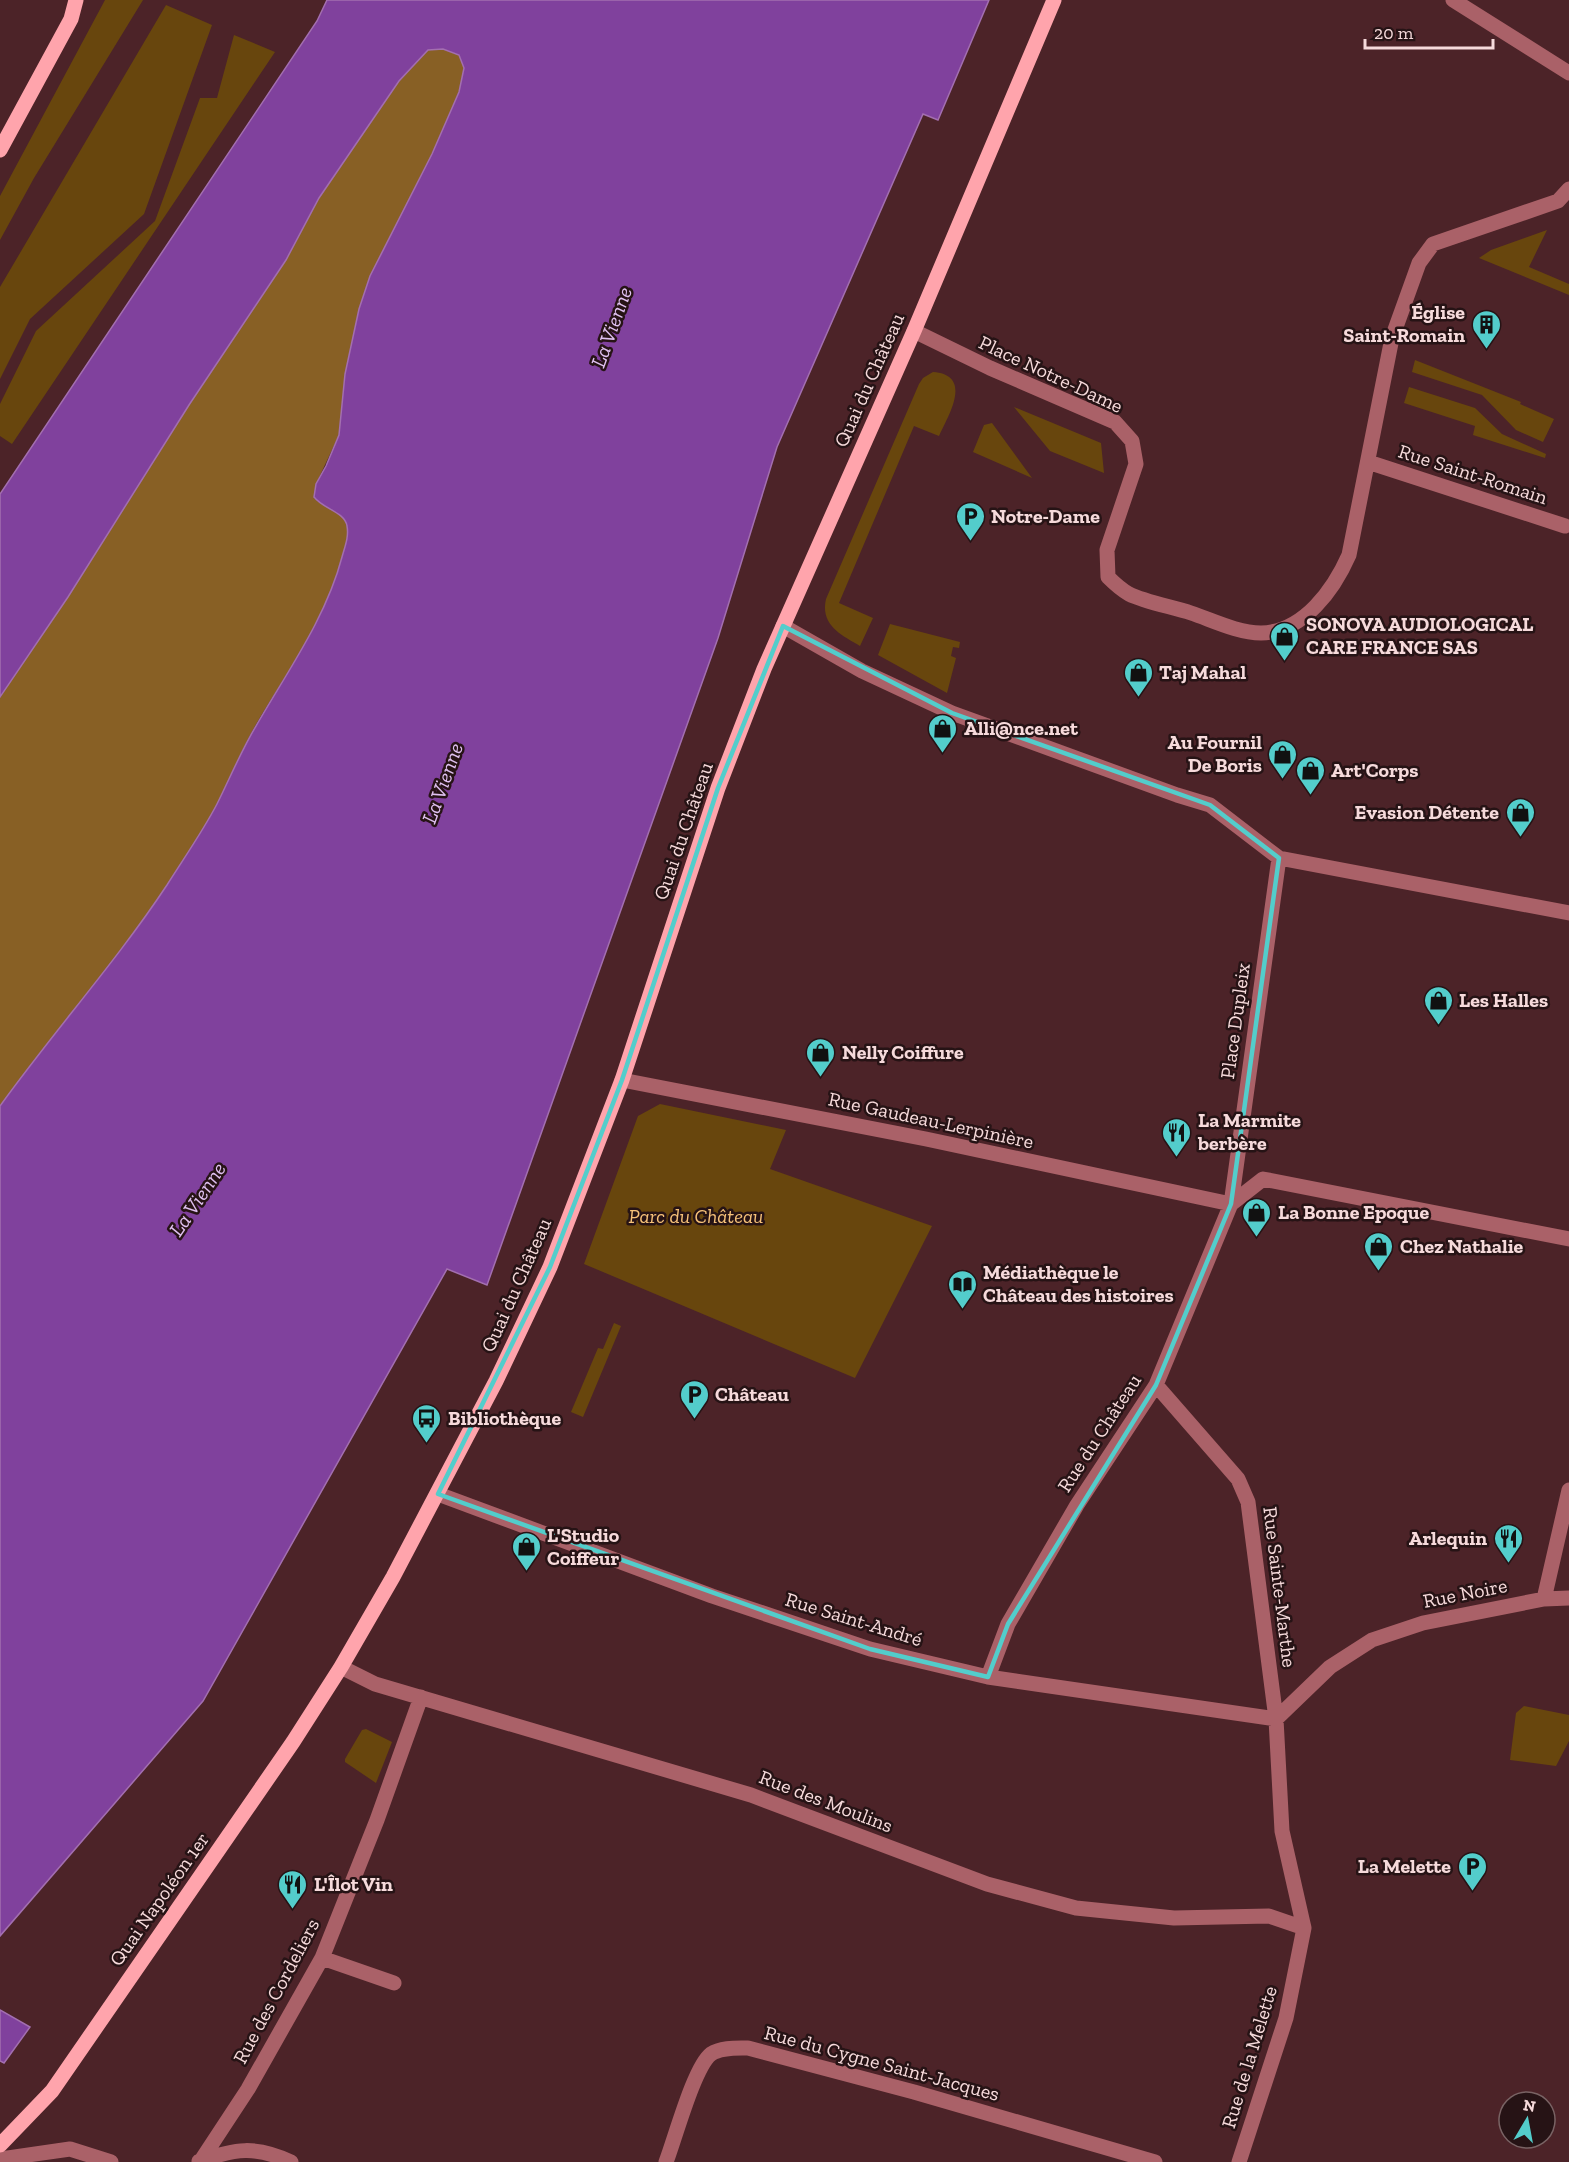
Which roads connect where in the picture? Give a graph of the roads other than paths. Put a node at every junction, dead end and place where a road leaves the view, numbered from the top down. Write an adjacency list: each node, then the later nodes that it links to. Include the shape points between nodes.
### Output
1 (76, 0): 5 (main road, via 71,19)
2 (1054, 0): 7 (main road, Quai du Château)
3 (1453, 0): 4 (street)
4 (1569, 73)
5 (0, 150)
6 (1569, 189): 8 (street, Rue Saint-Romain, via 1558,201 1433,244 1419,263 1392,338)
7 (914, 331): 10 (street, Place Notre-Dame, via 990,369 1114,422 1132,441 1136,464 1107,550 1108,577 1130,594); 11 (main road, Quai du Château)
8 (1368, 462): 9 (street, Rue Saint-Romain); 10 (street, Rue Saint-Romain, via 1349,555 1327,596 1307,615 1262,633)
9 (1565, 526)
10 (1178, 609)
11 (783, 626): 12 (street, via 952,713 1210,805); 14 (main road, Quai du Château, via 718,788)
12 (1279, 858): 13 (street); 15 (street, Place Dupleix)
13 (1569, 913)
14 (622, 1080): 15 (street, Rue Gaudeau-Lerpinière); 19 (main road, Quai du Château, via 550,1267)
15 (1231, 1204): 16 (street, via 1263,1179); 17 (street, Rue du Château)
16 (1569, 1239)
17 (1156, 1385): 23 (street, Rue du Château, via 1077,1505 1008,1624); 25 (street, Rue Sainte-Marthe, via 1238,1479 1248,1502)
18 (1569, 1490): 21 (street)
19 (438, 1494): 22 (main road, Quai du Château); 23 (street, Rue Saint-André, via 712,1596 870,1649)
20 (1569, 1598): 21 (street, Rue Noire)
21 (1544, 1599): 25 (street, Rue Noire, via 1423,1623 1372,1640 1330,1667)
22 (341, 1667): 24 (street, Rue des Moulins, via 375,1684); 29 (main road, Quai Napoléon 1er, via 52,2091)
23 (988, 1677): 25 (street, Rue Saint-André)
24 (421, 1697): 26 (street, Rue des Moulins, via 752,1795 987,1884 1076,1908 1174,1918 1269,1916); 27 (street, Rue des Cordeliers)
25 (1276, 1719): 26 (street, Rue Sainte-Marthe, via 1282,1831)
26 (1304, 1928): 36 (street, Rue de la Melette, via 1286,2018)
27 (322, 1958): 28 (street); 31 (street, Rue des Cordeliers, via 248,2089)
28 (394, 1983)
29 (0, 2145)
30 (0, 2158): 32 (street, via 70,2150)
31 (200, 2161): 33 (street, via 240,2150 270,2152)
32 (111, 2162)
33 (291, 2162)
34 (666, 2162): 35 (street, Rue du Cygne Saint-Jacques, via 700,2069 712,2053 748,2048)
35 (1155, 2162)
36 (1239, 2162)

